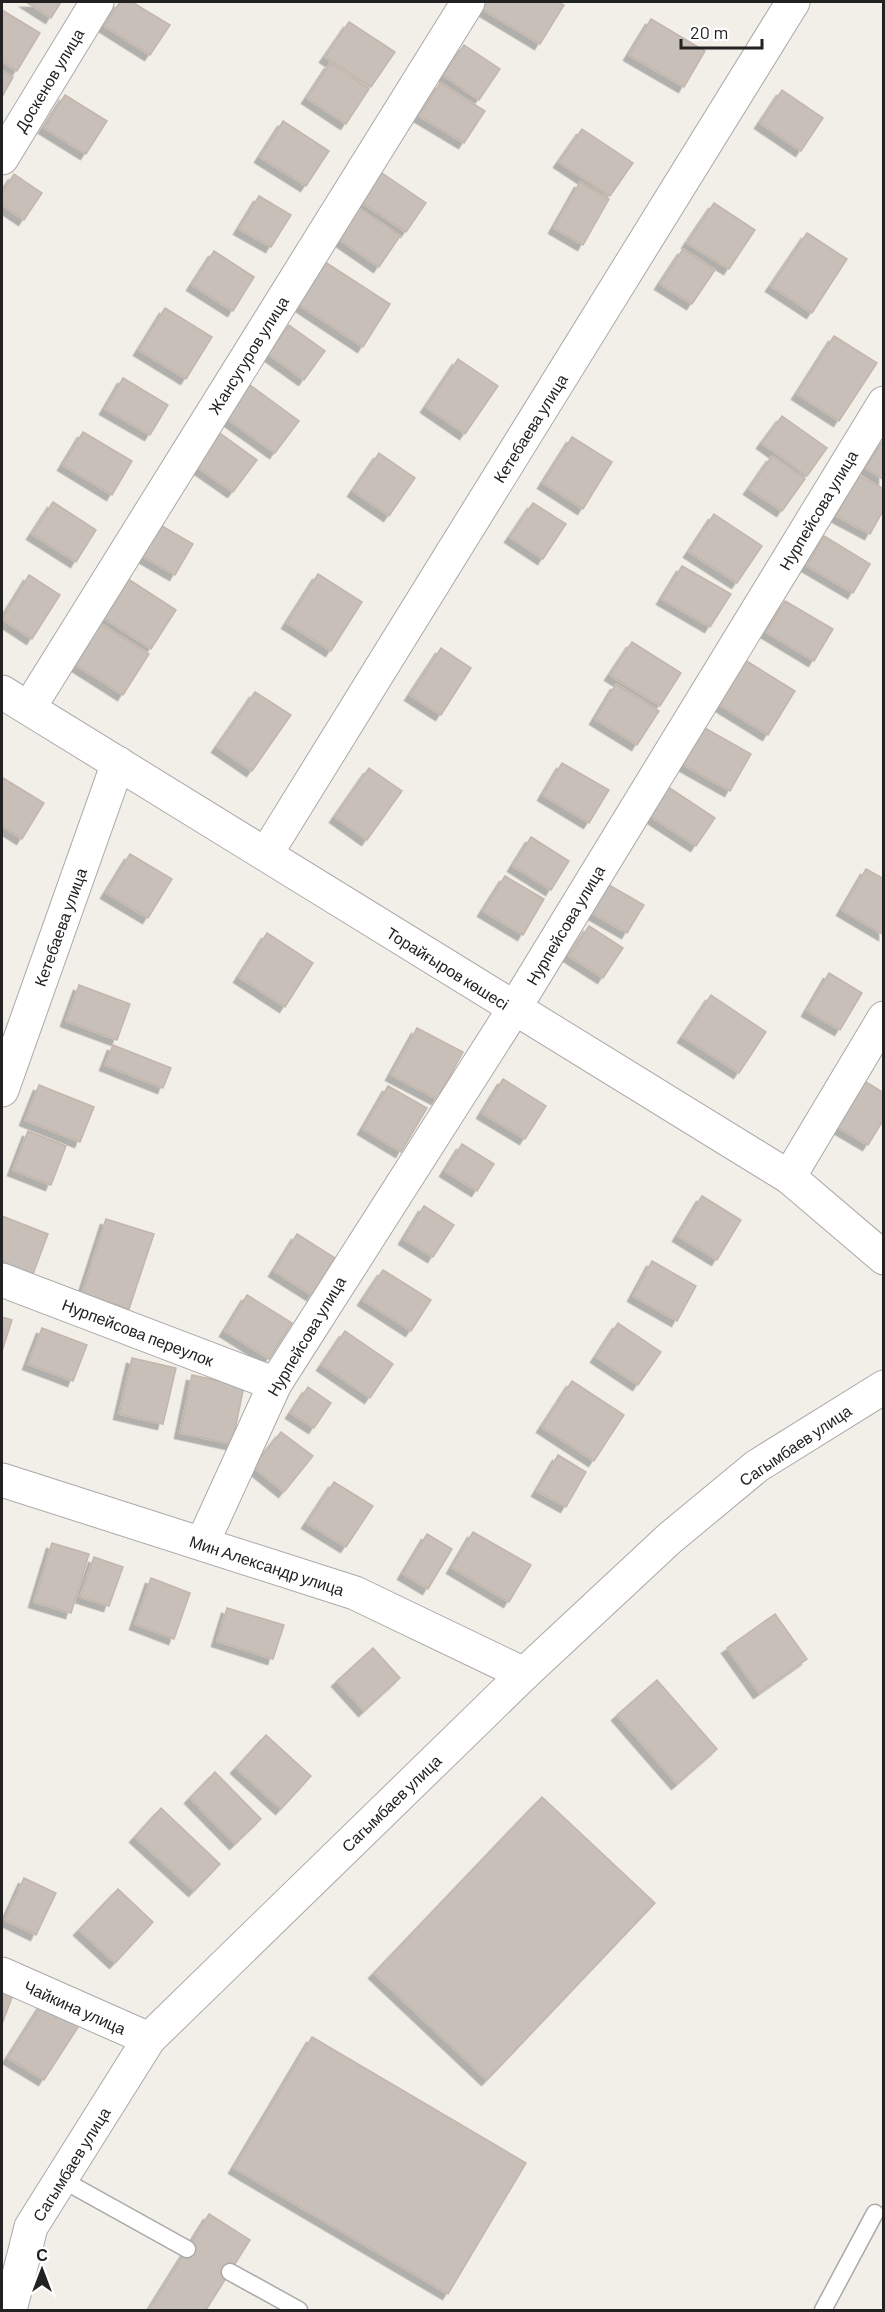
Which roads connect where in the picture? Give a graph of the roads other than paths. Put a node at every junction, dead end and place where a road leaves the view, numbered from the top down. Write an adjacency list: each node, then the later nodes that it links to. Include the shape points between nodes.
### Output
1 (97, 2): 4 (street, Доскенов улица)
2 (468, 2): 6 (street, Жансугуров улица)
3 (793, 2): 8 (street, Кетебаева улица)
4 (2, 158)
5 (884, 403): 9 (street, Нурпейсова улица)
6 (15, 700): 7 (street, Торайғыров көшесі)
7 (118, 763): 8 (street, Торайғыров көшесі); 11 (street, Кетебаева улица)
8 (266, 855): 9 (street, Торайғыров көшесі)
9 (514, 1009): 12 (street, Торайғыров көшесі); 15 (street, Нурпейсова улица)
10 (884, 1018): 12 (street)
11 (2, 1090)
12 (789, 1177): 13 (street, Торайғыров көшесі)
13 (884, 1257)
14 (2, 1280): 15 (street, Нурпейсова переулок)
15 (275, 1384): 18 (street, Нурпейсова улица)
16 (884, 1387): 19 (street, Сагымбаев улица, via 757,1467 670,1538)
17 (2, 1480): 18 (street, Мин Александр улица)
18 (202, 1544): 19 (street, Мин Александр улица, via 355,1593)
19 (524, 1674): 21 (street, Сагымбаев улица)
20 (2, 1974): 21 (street, Чайкина улица)
21 (149, 2039): 22 (street, Сагымбаев улица)
22 (61, 2180): 24 (lane); 26 (street, Сагымбаев улица, via 31,2228)
23 (875, 2213): 28 (lane)
24 (187, 2249)
25 (230, 2272): 27 (lane)
26 (10, 2310)
27 (299, 2310)
28 (823, 2310)

